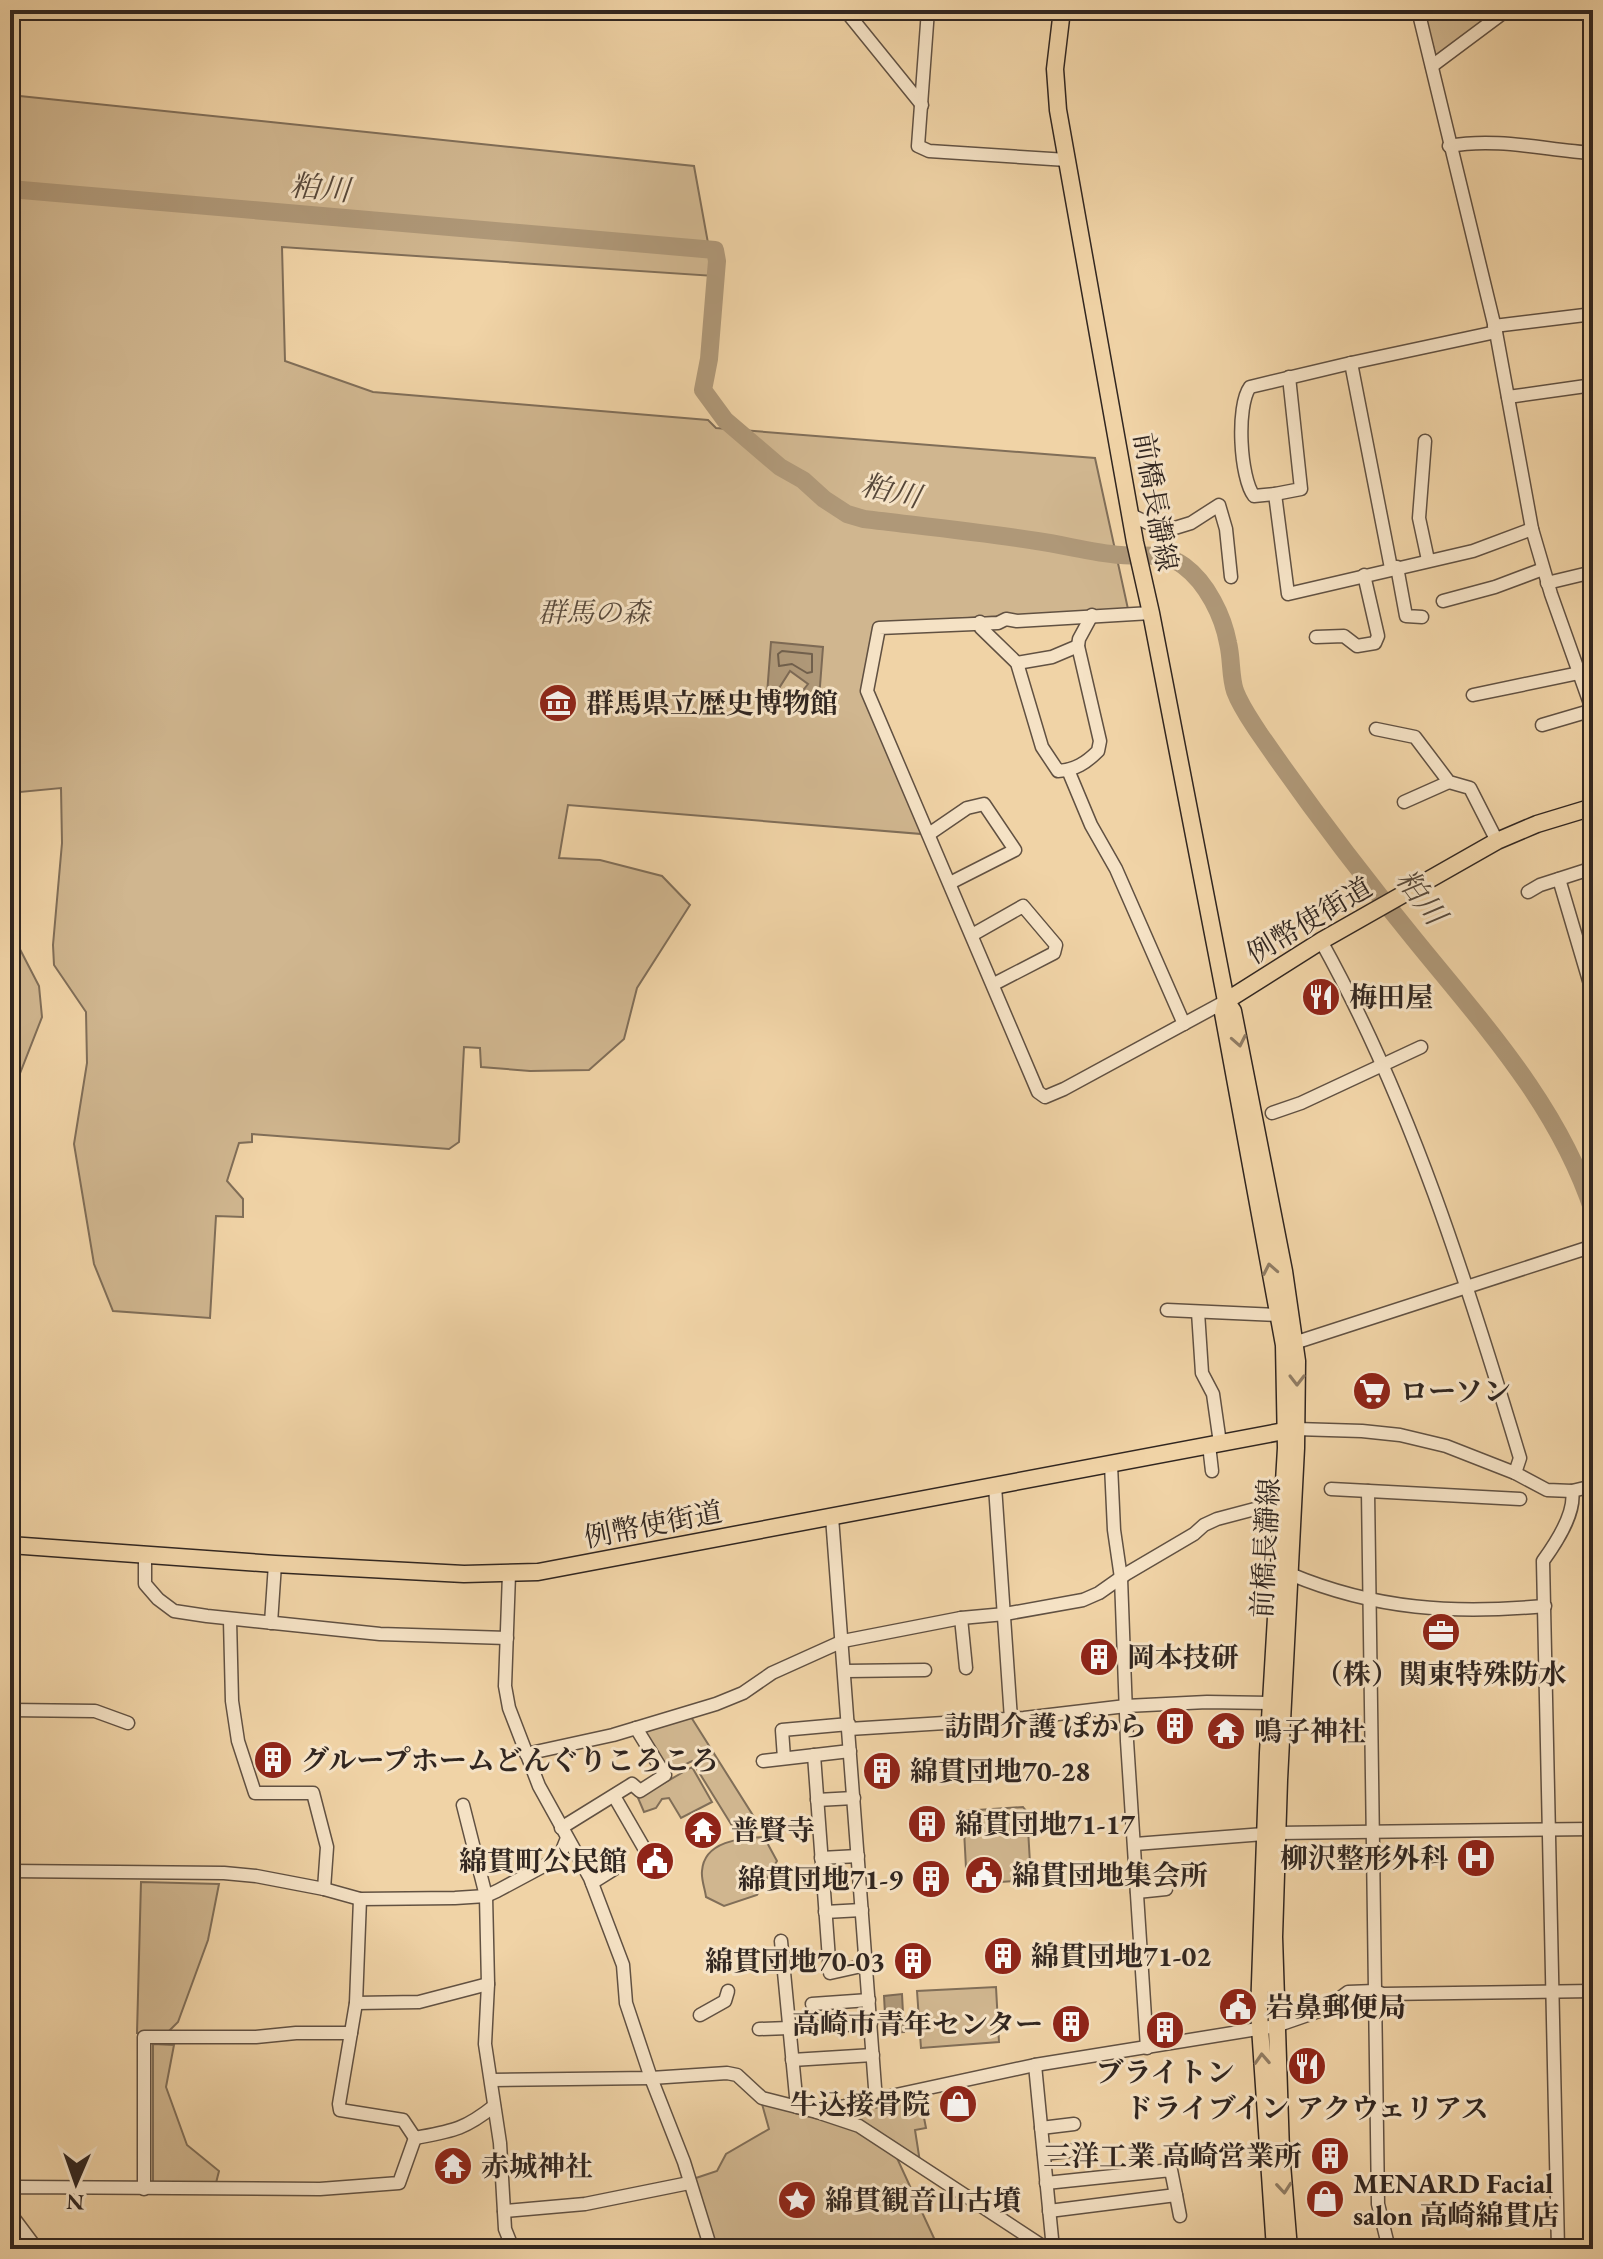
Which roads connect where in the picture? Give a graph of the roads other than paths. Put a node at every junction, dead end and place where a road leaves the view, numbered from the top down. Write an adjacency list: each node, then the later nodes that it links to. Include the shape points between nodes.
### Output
1 (845, 10): 7 (street)
2 (928, 10): 7 (street)
3 (1062, 10): 10 (main road, 前橋長瀞線, via 1055,69)
4 (1418, 10): 6 (street)
5 (1507, 10): 6 (street)
6 (1432, 66): 8 (street)
7 (922, 105): 10 (street, via 917,139 921,150)
8 (1449, 146): 9 (street, via 1492,142); 12 (street)
9 (1593, 153)
10 (1067, 160): 19 (main road, 前橋長瀞線)
11 (1593, 314): 12 (street)
12 (1495, 329): 13 (street); 16 (street)
13 (1351, 363): 14 (street); 22 (street)
14 (1289, 377): 18 (street, via 1301,489); 18 (street, via 1250,387 1244,395 1241,439 1248,486 1254,496)
15 (1593, 385): 16 (street)
16 (1508, 397): 20 (street)
17 (1425, 441): 21 (street, via 1419,518)
18 (1275, 494): 25 (street, via 1288,594)
19 (1131, 515): 26 (street, via 1165,531 1191,523 1219,505); 29 (main road, 前橋長瀞線)
20 (1532, 529): 21 (street, via 1473,551); 23 (street)
21 (1428, 560): 22 (street)
22 (1394, 568): 25 (street); 31 (street, via 1406,616)
23 (1543, 569): 27 (street); 28 (street)
24 (1593, 572): 27 (street)
25 (1364, 575): 33 (street, via 1378,636 1375,643 1357,646 1344,636)
26 (1231, 577)
27 (1547, 583): 36 (street)
28 (1443, 601)
29 (1151, 613): 30 (street); 55 (main road, 前橋長瀞線)
30 (1092, 615): 32 (street); 34 (street)
31 (1422, 617)
32 (980, 622): 35 (street); 45 (street, via 879,628 867,691)
33 (1316, 637)
34 (1078, 646): 35 (street); 41 (street, via 1100,741 1098,751 1084,764)
35 (1017, 663): 41 (street, via 1042,747 1058,771)
36 (1579, 673): 37 (street); 38 (street)
37 (1473, 695)
38 (1593, 711): 39 (street)
39 (1542, 725)
40 (1376, 729): 42 (street, via 1415,737)
41 (1068, 770): 56 (street)
42 (1449, 782): 43 (street); 46 (street, via 1470,788)
43 (1404, 802)
44 (1593, 807): 46 (main road, 例幣使街道)
45 (929, 834): 49 (street); 49 (street, via 967,808 984,804 1015,850)
46 (1497, 841): 52 (main road, 例幣使街道)
47 (1593, 868): 48 (street)
48 (1559, 879): 50 (street); 54 (street)
49 (950, 883): 51 (street)
50 (1528, 892)
51 (972, 935): 53 (street); 53 (street, via 1023,906 1056,945 1054,953)
52 (1321, 941): 55 (main road, 例幣使街道); 58 (street)
53 (994, 984): 56 (street, via 1038,1092 1045,1097)
54 (1593, 994)
55 (1226, 1001): 56 (street); 64 (main road, 前橋長瀞線, one-way to 55, via 1223,1013); 65 (main road, 前橋長瀞線, one-way to 65, via 1233,1011)
56 (1184, 1024)
57 (1421, 1047): 58 (street)
58 (1381, 1064): 59 (street); 61 (street)
59 (1272, 1113)
60 (1584, 1249): 61 (street)
61 (1469, 1287): 65 (street); 70 (street, via 1520,1458)
62 (1167, 1310): 63 (street)
63 (1198, 1312): 64 (street); 67 (street, via 1202,1373 1213,1394)
64 (1280, 1315): 66 (main road, 前橋長瀞線)
65 (1294, 1343): 66 (main road, 前橋長瀞線, one-way to 66)
66 (1292, 1429): 67 (main road, 例幣使街道); 70 (street, via 1400,1435); 77 (main road, 前橋長瀞線); 83 (main road, 前橋長瀞線)
67 (1215, 1444): 68 (main road, 例幣使街道); 69 (street)
68 (1111, 1465): 71 (main road, 例幣使街道); 84 (street)
69 (1212, 1471)
70 (1515, 1473): 75 (street, via 1547,1490)
71 (995, 1486): 78 (main road, 例幣使街道); 87 (street)
72 (1593, 1486): 75 (street)
73 (1331, 1489): 74 (street)
74 (1368, 1491): 76 (street); 85 (street)
75 (1572, 1491): 86 (street, via 1574,1501 1543,1561)
76 (1520, 1499)
77 (1282, 1506): 84 (street, via 1204,1525); 96 (main road, 前橋長瀞線)
78 (832, 1517): 82 (main road, 例幣使街道); 92 (street)
79 (10, 1545): 80 (main road, 例幣使街道)
80 (145, 1555): 81 (main road, 例幣使街道); 89 (street, via 145,1584 158,1599 174,1611)
81 (275, 1564): 82 (main road, 例幣使街道); 90 (street)
82 (509, 1574): 91 (street)
83 (1290, 1574): 85 (street); 116 (main road, 前橋長瀞線)
84 (1121, 1578): 87 (street, via 1083,1600); 97 (street)
85 (1370, 1599): 86 (street, via 1454,1611); 114 (street)
86 (1545, 1606): 112 (street)
87 (1005, 1614): 88 (street); 99 (street)
88 (961, 1618): 92 (street); 93 (street)
89 (230, 1620): 90 (street); 124 (street, via 232,1701 255,1793 313,1793 327,1847)
90 (271, 1623): 91 (street, via 380,1634)
91 (507, 1638): 104 (street, via 505,1686)
92 (843, 1641): 95 (street); 102 (street, via 772,1673 743,1693)
93 (966, 1668)
94 (925, 1670): 95 (street)
95 (846, 1671): 101 (street)
96 (1270, 1703): 97 (street); 116 (main road, 前橋長瀞線)
97 (1126, 1706): 99 (street); 117 (street)
98 (10, 1710): 100 (street, via 95,1711)
99 (1011, 1719): 101 (street)
100 (128, 1723)
101 (849, 1727): 103 (street); 106 (street, via 782,1730)
102 (636, 1728): 104 (street); 108 (street, via 665,1775 640,1791 632,1784)
103 (850, 1751): 105 (street); 109 (street)
104 (526, 1754): 115 (street)
105 (814, 1755): 106 (street); 110 (street)
106 (784, 1758): 107 (street)
107 (763, 1761)
108 (614, 1796): 115 (street); 118 (street)
109 (854, 1798): 110 (street); 119 (street)
110 (817, 1800): 120 (street)
111 (463, 1805): 127 (street)
112 (1550, 1829): 113 (street); 114 (street); 136 (street)
113 (1593, 1829)
114 (1373, 1832): 116 (street); 135 (street)
115 (564, 1833): 123 (street); 127 (street, via 555,1860)
116 (1271, 1834): 117 (street); 145 (main road, 前橋長瀞線, via 1274,1937)
117 (1135, 1844): 126 (street)
118 (644, 1848)
119 (858, 1856): 120 (street); 129 (street)
120 (821, 1858): 130 (street)
121 (616, 1868): 123 (street)
122 (10, 1871): 124 (street, via 224,1873)
123 (592, 1883): 152 (street, via 623,1965 626,2003)
124 (324, 1889): 128 (street)
125 (1166, 1889): 126 (street)
126 (1137, 1892): 148 (street)
127 (486, 1896): 128 (street); 133 (street)
128 (360, 1899): 139 (street)
129 (862, 1910): 130 (street); 132 (street)
130 (825, 1912): 132 (street, via 830,1973)
131 (781, 1941): 143 (street)
132 (866, 1965): 138 (street)
133 (488, 1984): 139 (street, via 419,2002); 153 (street, via 485,2044)
134 (728, 1991): 141 (street, via 725,2001)
135 (1375, 1991): 136 (street); 145 (street, via 1348,1992 1325,2009); 179 (street, via 1378,2204)
136 (1554, 1991): 137 (street); 181 (street)
137 (1593, 1991)
138 (869, 2000): 140 (street); 142 (street)
139 (356, 2003): 147 (street)
140 (812, 2004)
141 (700, 2015)
142 (871, 2023): 144 (street); 149 (street)
143 (789, 2028): 146 (street); 150 (street)
144 (809, 2028)
145 (1268, 2028): 148 (street); 177 (main road, 前橋長瀞線, one-way to 145); 178 (main road, 前橋長瀞線, one-way to 178)
146 (759, 2029)
147 (351, 2033): 160 (street, via 340,2110 403,2120); 165 (street, via 144,2037)
148 (1147, 2048): 151 (street)
149 (873, 2055): 150 (street); 154 (street)
150 (792, 2060): 156 (street)
151 (1035, 2065): 154 (street); 159 (street)
152 (651, 2078): 153 (street); 156 (street, via 727,2073 737,2075 762,2098); 163 (street)
153 (492, 2080): 155 (street)
154 (876, 2101): 157 (street)
155 (494, 2106): 160 (street, via 459,2130); 168 (street)
156 (797, 2107): 157 (street)
157 (817, 2112): 176 (street, via 859,2126)
158 (1074, 2124): 159 (street)
159 (1041, 2128): 162 (street)
160 (415, 2138): 165 (street, via 399,2183 320,2189)
161 (1077, 2150): 162 (street)
162 (1044, 2154): 164 (street)
163 (689, 2183): 168 (street, via 585,2204); 175 (street)
164 (1046, 2183): 167 (street, via 1171,2170); 169 (street)
165 (144, 2189): 166 (street, via 18,2187)
166 (10, 2195)
167 (1176, 2195): 169 (street); 171 (street)
168 (504, 2211): 174 (street)
169 (1049, 2211): 176 (street)
170 (10, 2213): 173 (street)
171 (1180, 2216)
172 (1593, 2247): 181 (street)
173 (37, 2249)
174 (513, 2249)
175 (711, 2249)
176 (1050, 2249)
177 (1275, 2249)
178 (1289, 2249)
179 (1389, 2249)
180 (1491, 2249): 181 (street)
181 (1558, 2249)

